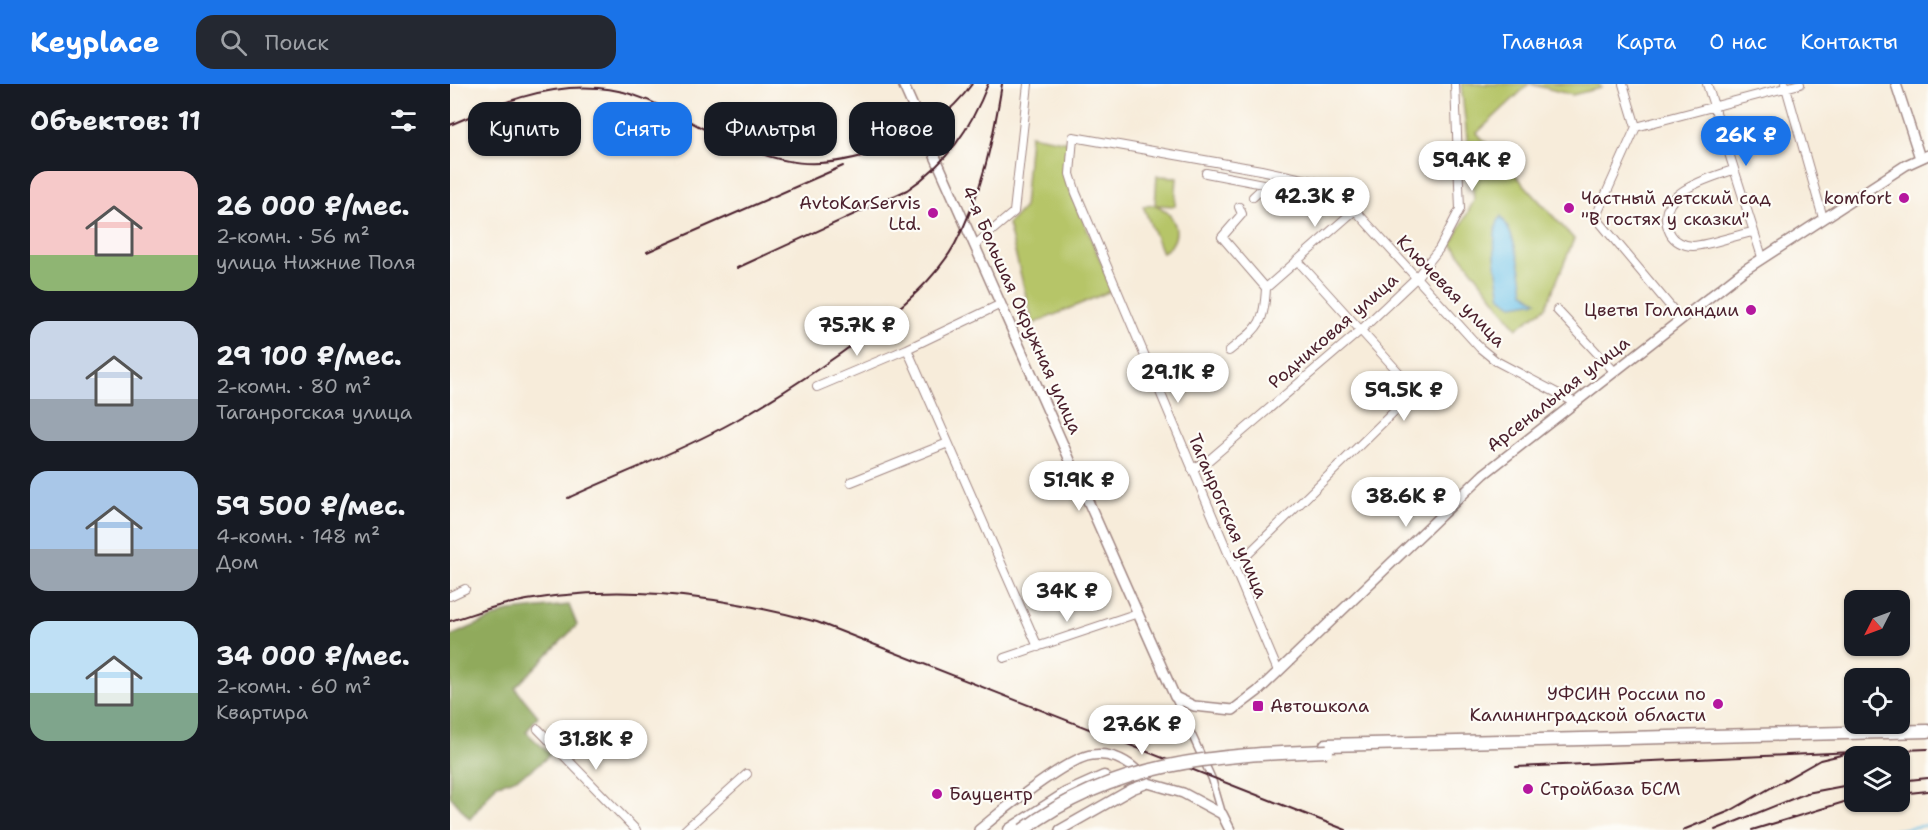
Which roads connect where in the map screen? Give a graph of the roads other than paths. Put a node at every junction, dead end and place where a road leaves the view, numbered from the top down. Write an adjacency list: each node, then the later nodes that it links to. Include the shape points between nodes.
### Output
1 (903, 84): 22 (street, 4-я Большая Окружная улица)
2 (1029, 84): 22 (street, via 1014,212)
3 (1455, 84): 25 (street, Родниковая улица, via 1460,209 1439,249)
4 (1623, 84): 10 (street)
5 (1707, 84): 9 (street)
6 (1800, 84): 8 (street)
7 (1896, 84): 12 (street)
8 (1786, 86): 9 (street); 20 (street)
9 (1713, 106): 10 (street); 13 (street)
10 (1636, 127): 29 (street, via 1597,214 1601,226)
11 (1073, 137): 17 (street, Ключевая улица, via 1321,183); 37 (street, Таганрогская улица, via 1070,174 1076,193)
12 (1924, 156): 20 (street, Арсенальная улица)
13 (1734, 170): 21 (street); 21 (street, via 1692,184 1676,196 1668,210 1667,223 1678,243 1694,246)
14 (1206, 173): 15 (street)
15 (1266, 185): 16 (street); 17 (street)
16 (1253, 198)
17 (1346, 200): 19 (street, Ключевая улица)
18 (1239, 207): 26 (street, via 1240,218 1222,237)
19 (1355, 210): 24 (street); 25 (street, Ключевая улица)
20 (1823, 218): 23 (street, Арсенальная улица)
21 (1753, 232): 23 (street)
22 (975, 245): 27 (street, 4-я Большая Окружная улица)
23 (1762, 257): 29 (street, Арсенальная улица)
24 (1297, 260): 26 (street); 30 (street)
25 (1416, 278): 30 (street, Родниковая улица); 35 (street, Ключевая улица, via 1496,361)
26 (1266, 288): 32 (street, via 1265,315)
27 (1001, 304): 31 (street); 42 (street, 4-я Большая Окружная улица)
28 (1557, 310): 33 (street)
29 (1680, 318): 33 (street, Арсенальная улица)
30 (1361, 330): 37 (street, Родниковая улица, via 1209,460); 39 (street, via 1412,387 1413,393)
31 (907, 349): 34 (street); 36 (street)
32 (1229, 351)
33 (1614, 371): 35 (street, Арсенальная улица)
34 (817, 387)
35 (1574, 402): 45 (street, Арсенальная улица, via 1456,499)
36 (948, 443): 38 (street); 43 (street)
37 (1192, 469): 39 (street, Таганрогская улица)
38 (852, 482)
39 (1234, 568): 45 (street, Таганрогская улица)
40 (465, 589): 41 (street)
41 (450, 596)
42 (1138, 613): 43 (street); 46 (street, 4-я Большая Окружная улица)
43 (1038, 647): 44 (street)
44 (1004, 658)
45 (1278, 671): 46 (street, Арсенальная улица, via 1233,710 1194,705)
46 (1175, 697): 53 (street, 4-я Большая Окружная улица, via 1212,779)
47 (538, 729): 54 (street)
48 (1928, 730): 50 (main road)
49 (1928, 738): 50 (main road)
50 (1326, 748): 57 (main road, via 1179,754 1141,764 1066,794); 58 (main road, bridge, via 1206,757 1159,766 1093,789)
51 (747, 774): 55 (street)
52 (1144, 784): 53 (street, via 1183,793); 56 (street, via 1117,758 1086,757 1040,783); 59 (street)
53 (1222, 814): 60 (street)
54 (636, 830)
55 (685, 830)
56 (979, 830)
57 (1010, 830)
58 (1023, 830)
59 (1060, 830)
60 (1230, 830)

